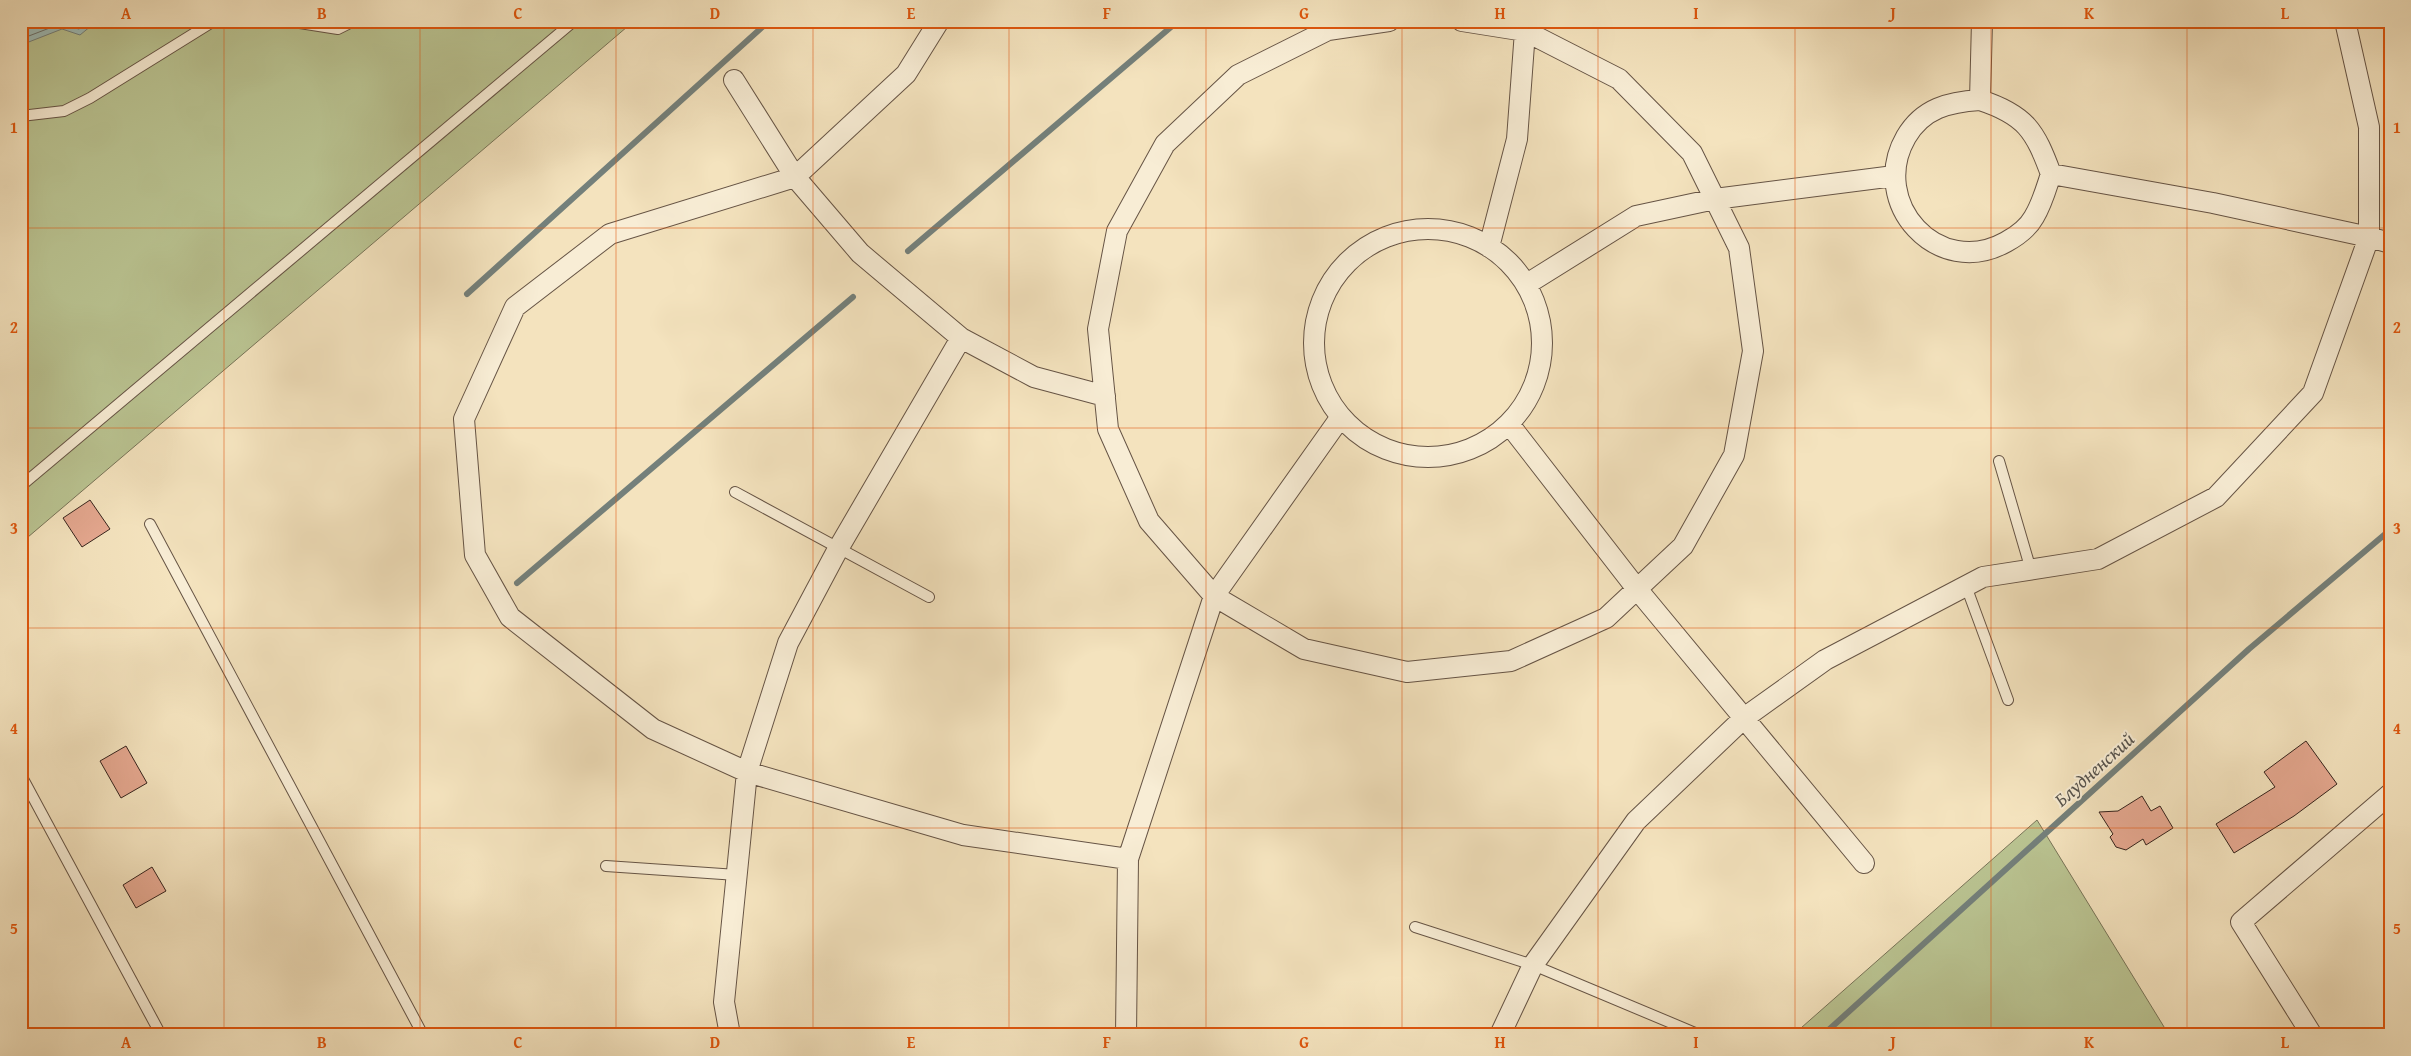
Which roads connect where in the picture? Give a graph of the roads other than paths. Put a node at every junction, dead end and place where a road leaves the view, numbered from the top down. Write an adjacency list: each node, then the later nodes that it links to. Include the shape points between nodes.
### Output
1 (214, 21): 13 (lane, via 64,111)
2 (287, 21): 3 (lane, via 338,29)
3 (354, 21)
4 (574, 21): 27 (lane)
5 (940, 21): 16 (street, via 906,74)
6 (1389, 21): 23 (street, via 1328,30 1238,75 1166,144 1117,231 1098,329)
7 (1462, 21): 10 (street)
8 (1982, 21): 12 (street)
9 (2345, 21): 18 (street, via 2369,126)
10 (1524, 26): 17 (street, via 1619,79 1692,154); 20 (street, via 1517,139)
11 (734, 80): 16 (street)
12 (1980, 100): 14 (street, via 2005,108 2025,124 2040,145); 15 (street, via 1955,101 1931,111 1911,128 1898,150)
13 (21, 116)
14 (2051, 174): 15 (street, via 2034,218 2017,236 1996,248 1972,252 1948,249 1926,238 1909,221 1898,200); 18 (street, via 2213,203)
15 (1894, 176): 17 (street)
16 (795, 177): 22 (street, via 860,253); 38 (street, via 610,234 515,307 464,419 475,555 510,617 653,730)
17 (1715, 199): 21 (street, via 1636,216); 33 (street, via 1739,248 1753,351 1734,455 1683,546)
18 (2370, 237): 19 (street); 31 (street, via 2313,392 2216,497 2098,559)
19 (2390, 243)
20 (1489, 247): 21 (street, via 1503,255); 24 (street, via 1470,236 1433,228 1395,232 1361,249 1334,276 1318,310 1313,348 1321,385)
21 (1527, 284): 25 (street, via 1541,320 1542,358 1531,394)
22 (961, 338): 23 (street, via 1034,376); 30 (street)
23 (1105, 396): 34 (street, via 1108,429 1149,521)
24 (1340, 418): 25 (street, via 1369,442 1404,456 1442,457 1470,449); 34 (street)
25 (1509, 424): 33 (street)
26 (1999, 461): 31 (lane)
27 (21, 486)
28 (735, 492): 30 (lane)
29 (150, 524): 48 (lane)
30 (838, 549): 35 (lane); 38 (street, via 788,644)
31 (2031, 570): 32 (street, via 1983,577)
32 (1966, 586): 36 (lane); 37 (street, via 1825,660)
33 (1637, 589): 34 (street, via 1606,618 1511,661 1407,672 1304,650); 37 (street)
34 (1214, 596): 41 (street)
35 (929, 597)
36 (2008, 700)
37 (1744, 718): 42 (street); 46 (street, via 1636,821)
38 (747, 772): 41 (street, via 963,835); 44 (street)
39 (21, 774): 47 (lane)
40 (2390, 794): 53 (street, via 2241,922)
41 (1128, 859): 50 (street)
42 (1864, 863)
43 (606, 866): 44 (lane)
44 (736, 875): 49 (street, via 724,1002)
45 (1414, 927): 46 (lane)
46 (1533, 965): 51 (street); 52 (lane)
47 (161, 1035)
48 (423, 1035)
49 (730, 1035)
50 (1126, 1035)
51 (1500, 1035)
52 (1700, 1035)
53 (2312, 1035)

